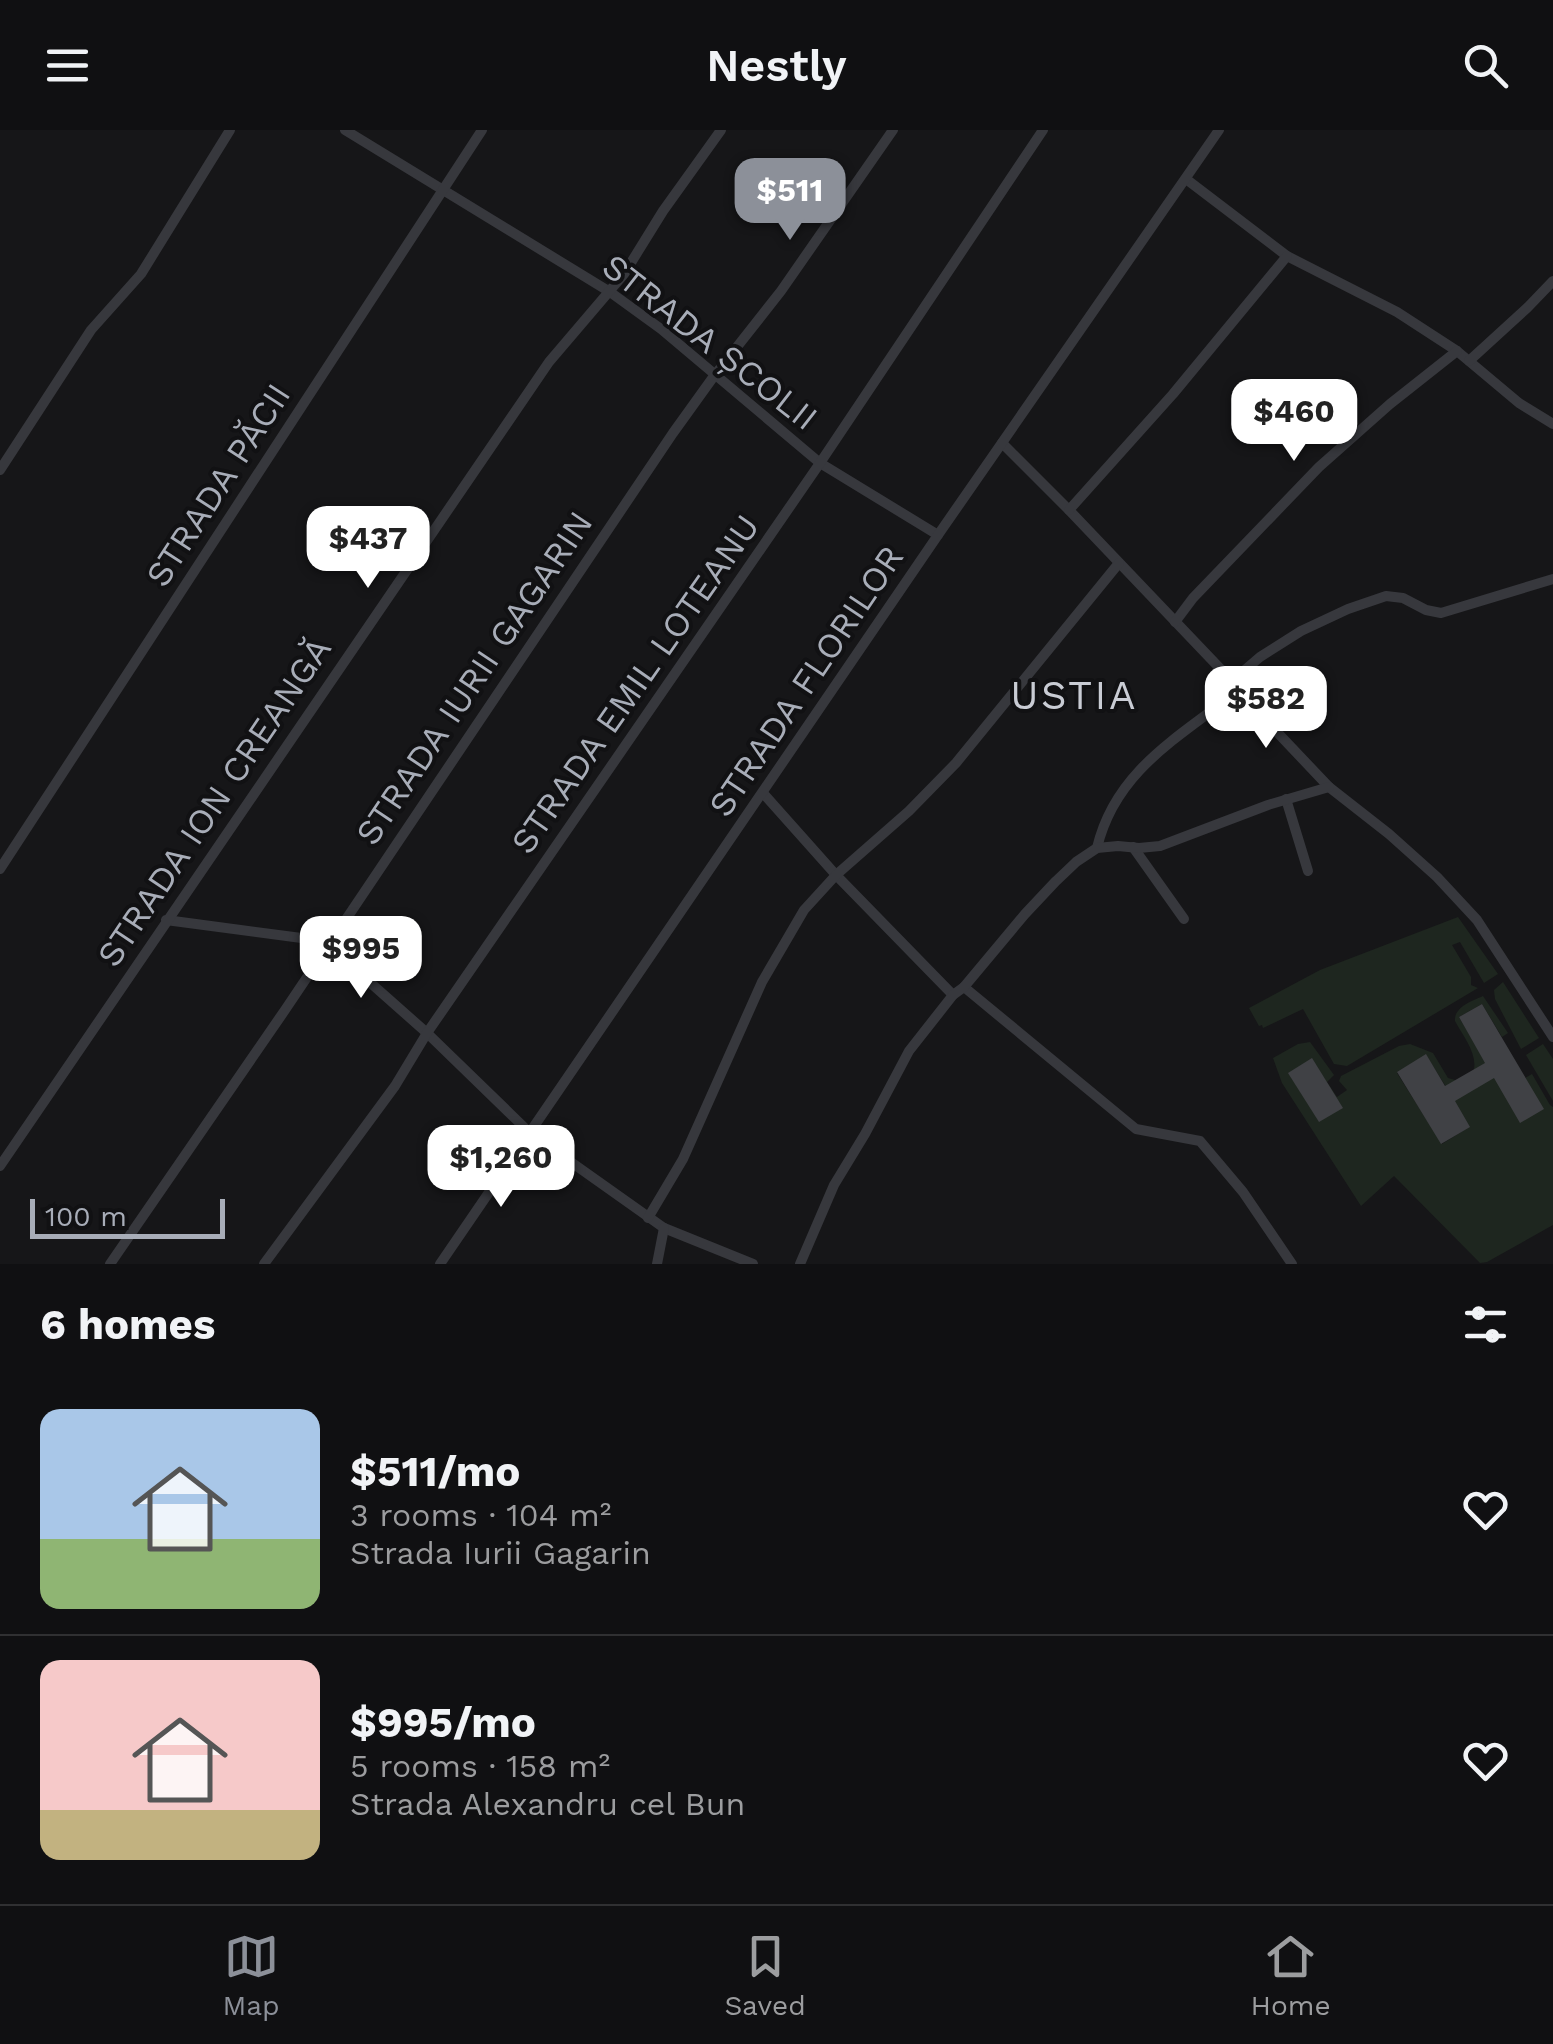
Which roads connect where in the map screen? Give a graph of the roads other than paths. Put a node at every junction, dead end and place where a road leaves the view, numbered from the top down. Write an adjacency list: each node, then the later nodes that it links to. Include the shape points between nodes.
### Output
1 (230, 130): 19 (street, via 140,274 91,330)
2 (345, 130): 9 (street, STRADA ȘCOLII)
3 (482, 130): 9 (street, STRADA PĂCII)
4 (721, 130): 12 (street, STRADA ION CREANGĂ)
5 (893, 130): 15 (street, STRADA IURII GAGARIN)
6 (1043, 130): 18 (street, STRADA EMIL LOTEANU)
7 (1219, 130): 8 (street, STRADA FLORILOR)
8 (1186, 178): 10 (street); 17 (street, STRADA FLORILOR)
9 (442, 190): 12 (street, STRADA ȘCOLII); 31 (street, STRADA PĂCII)
10 (1288, 256): 13 (street); 20 (street)
11 (1553, 281): 14 (street)
12 (610, 292): 15 (street, STRADA ȘCOLII); 35 (street, STRADA ION CREANGĂ, via 549,362)
13 (1458, 351): 14 (street); 24 (street, via 1319,467)
14 (1469, 361): 16 (street)
15 (714, 376): 18 (street, STRADA ȘCOLII); 36 (street, STRADA IURII GAGARIN)
16 (1552, 421)
17 (1002, 443): 20 (street); 21 (street, STRADA FLORILOR)
18 (820, 464): 21 (street, STRADA ȘCOLII); 39 (street, STRADA EMIL LOTEANU)
19 (0, 470)
20 (1069, 510): 22 (street)
21 (938, 535): 27 (street, STRADA FLORILOR)
22 (1119, 563): 24 (street); 33 (street, via 956,763)
23 (1553, 579): 25 (street, via 1441,613 1386,596 1301,631 1260,656)
24 (1176, 622): 25 (street)
25 (1235, 686): 26 (street); 29 (street, via 1132,776 1103,822)
26 (1328, 787): 28 (street); 40 (street, via 1389,834 1477,920)
27 (763, 793): 33 (street); 41 (street, STRADA FLORILOR)
28 (1286, 800): 30 (street, via 1160,846); 32 (street)
29 (1097, 848): 30 (street); 37 (street, via 1056,881)
30 (1133, 848): 34 (street)
31 (0, 869)
32 (1308, 871)
33 (836, 875): 38 (street); 43 (street, via 781,947 684,1159)
34 (1184, 919)
35 (166, 920): 36 (street); 42 (street, STRADA ION CREANGĂ)
36 (327, 947): 39 (street); 45 (street, STRADA IURII GAGARIN)
37 (964, 987): 38 (street); 51 (street, via 1136,1130 1200,1140)
38 (954, 995): 50 (street, via 909,1051 834,1185)
39 (428, 1033): 41 (street); 46 (street, STRADA EMIL LOTEANU)
40 (1553, 1037)
41 (530, 1132): 43 (street); 47 (street, STRADA FLORILOR)
42 (0, 1166)
43 (648, 1218): 44 (street)
44 (664, 1228): 48 (street); 49 (street)
45 (110, 1264)
46 (264, 1264)
47 (440, 1264)
48 (657, 1264)
49 (753, 1264)
50 (800, 1264)
51 (1292, 1264)

